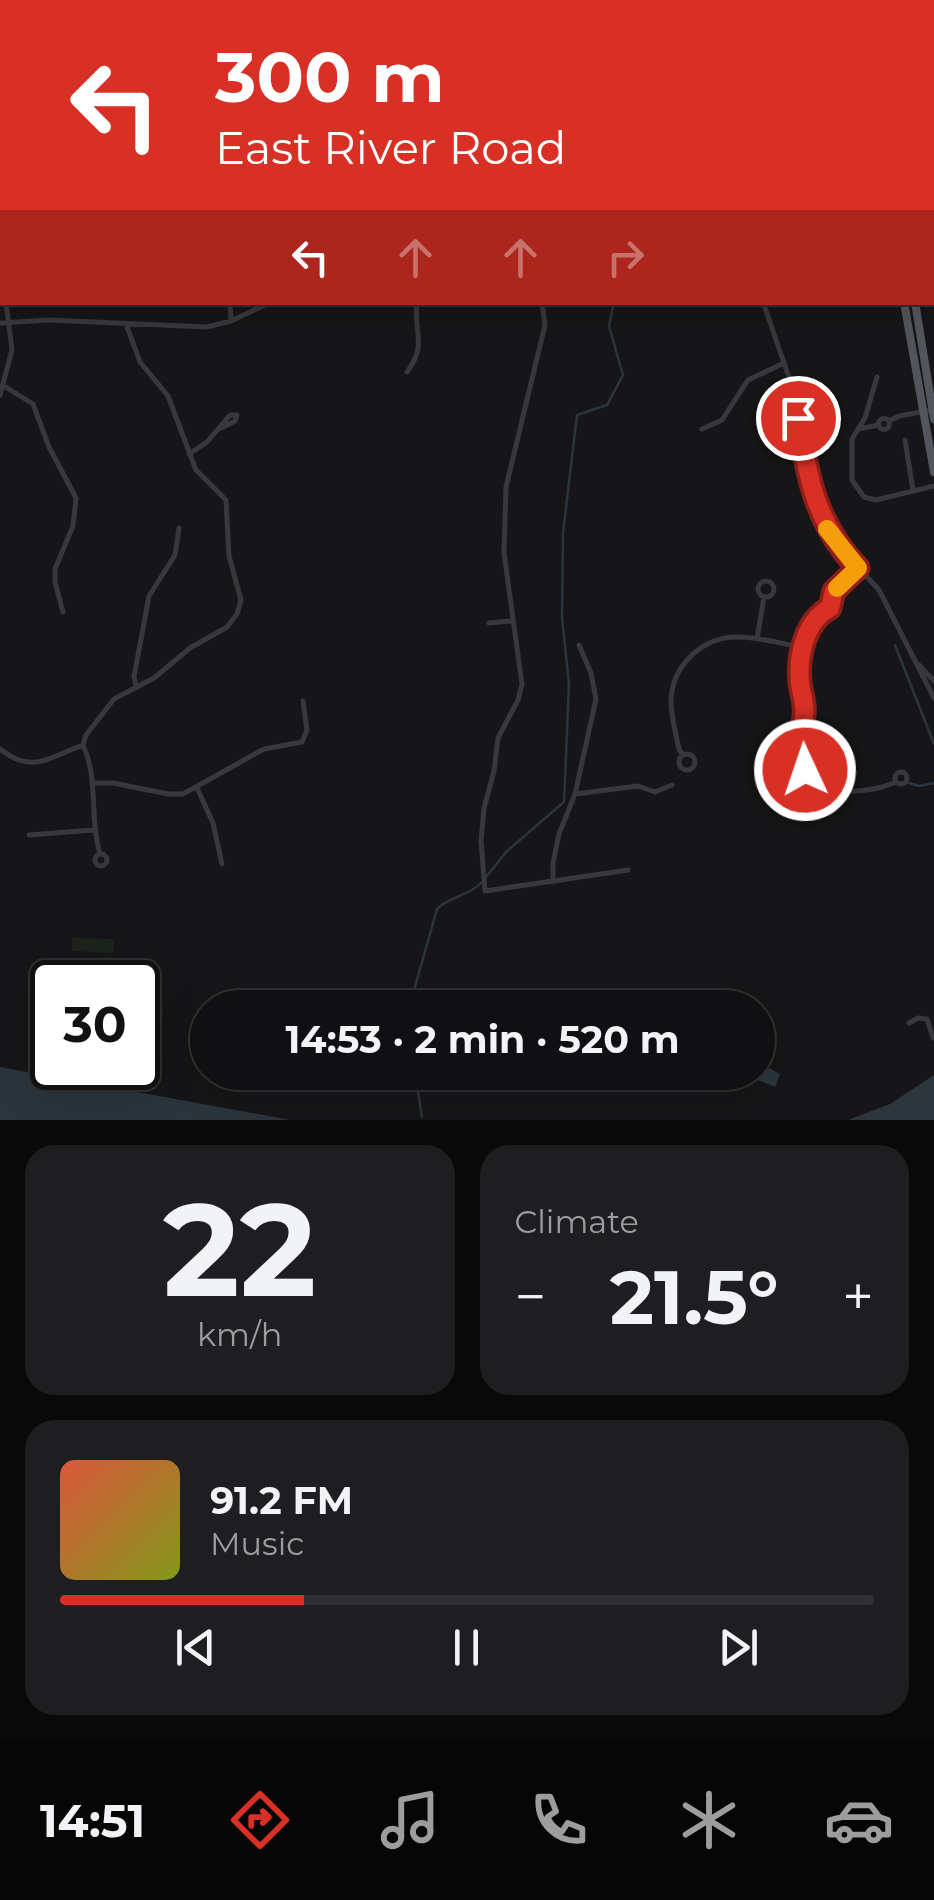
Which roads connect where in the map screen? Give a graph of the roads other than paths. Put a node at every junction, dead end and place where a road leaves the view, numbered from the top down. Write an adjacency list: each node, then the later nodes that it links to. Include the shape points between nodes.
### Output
1 (230, 305): 8 (street)
2 (265, 305): 8 (street)
3 (417, 305): 12 (street, via 421,340)
4 (542, 305): 31 (street, via 545,325 506,487)
5 (764, 305): 11 (street)
6 (905, 305): 16 (main road)
7 (914, 305): 16 (main road)
8 (231, 321): 10 (street, via 207,328)
9 (4, 322): 10 (street); 14 (street, via 12,350)
10 (126, 324): 21 (street, via 140,362 168,396)
11 (784, 363): 18 (street, via 748,380 722,420); 26 (street, via 816,508)
12 (407, 372)
13 (876, 377): 19 (street)
14 (4, 386): 15 (street); 30 (street, via 35,407 76,498 73,526 55,569)
15 (0, 395)
16 (930, 414): 19 (street, via 899,416 887,429); 22 (main road)
17 (218, 429): 21 (street)
18 (702, 429)
19 (858, 430): 24 (street, via 850,466 864,497)
20 (905, 440): 24 (street)
21 (189, 454): 38 (street, via 226,500 237,614)
22 (934, 472)
23 (934, 486): 24 (street)
24 (913, 490)
25 (179, 528): 38 (street, via 174,555 150,596)
26 (858, 568): 27 (street); 36 (street, via 878,590)
27 (834, 591): 29 (street, via 830,608); 29 (street, via 818,599)
28 (764, 596): 33 (street)
29 (819, 610): 35 (street)
30 (62, 612)
31 (511, 621): 32 (street); 56 (street, via 522,684 498,738 484,808 484,892)
32 (489, 623)
33 (757, 638): 35 (street); 43 (street, via 713,641 685,661 671,706)
34 (579, 645): 50 (street, via 596,699)
35 (802, 648): 44 (street, via 799,742)
36 (918, 663): 37 (street); 39 (street)
37 (934, 681)
38 (136, 686): 41 (street, via 114,698)
39 (934, 698)
40 (303, 701): 49 (street, via 302,742 264,749)
41 (83, 745): 42 (street, via 29,763); 46 (street)
42 (0, 749)
43 (683, 755)
44 (809, 774): 48 (street); 48 (street, via 806,791)
45 (896, 782): 48 (street, via 858,792)
46 (92, 784): 49 (street, via 168,794); 51 (street)
47 (672, 785): 50 (street, via 656,792 638,786)
48 (822, 786)
49 (196, 788): 54 (street)
50 (576, 794): 56 (street, via 559,834)
51 (92, 830): 52 (street); 53 (street)
52 (29, 835)
53 (100, 854)
54 (222, 864)
55 (628, 870): 56 (street)
56 (553, 882)
57 (908, 1023): 58 (street, via 927,1019)
58 (933, 1038)

